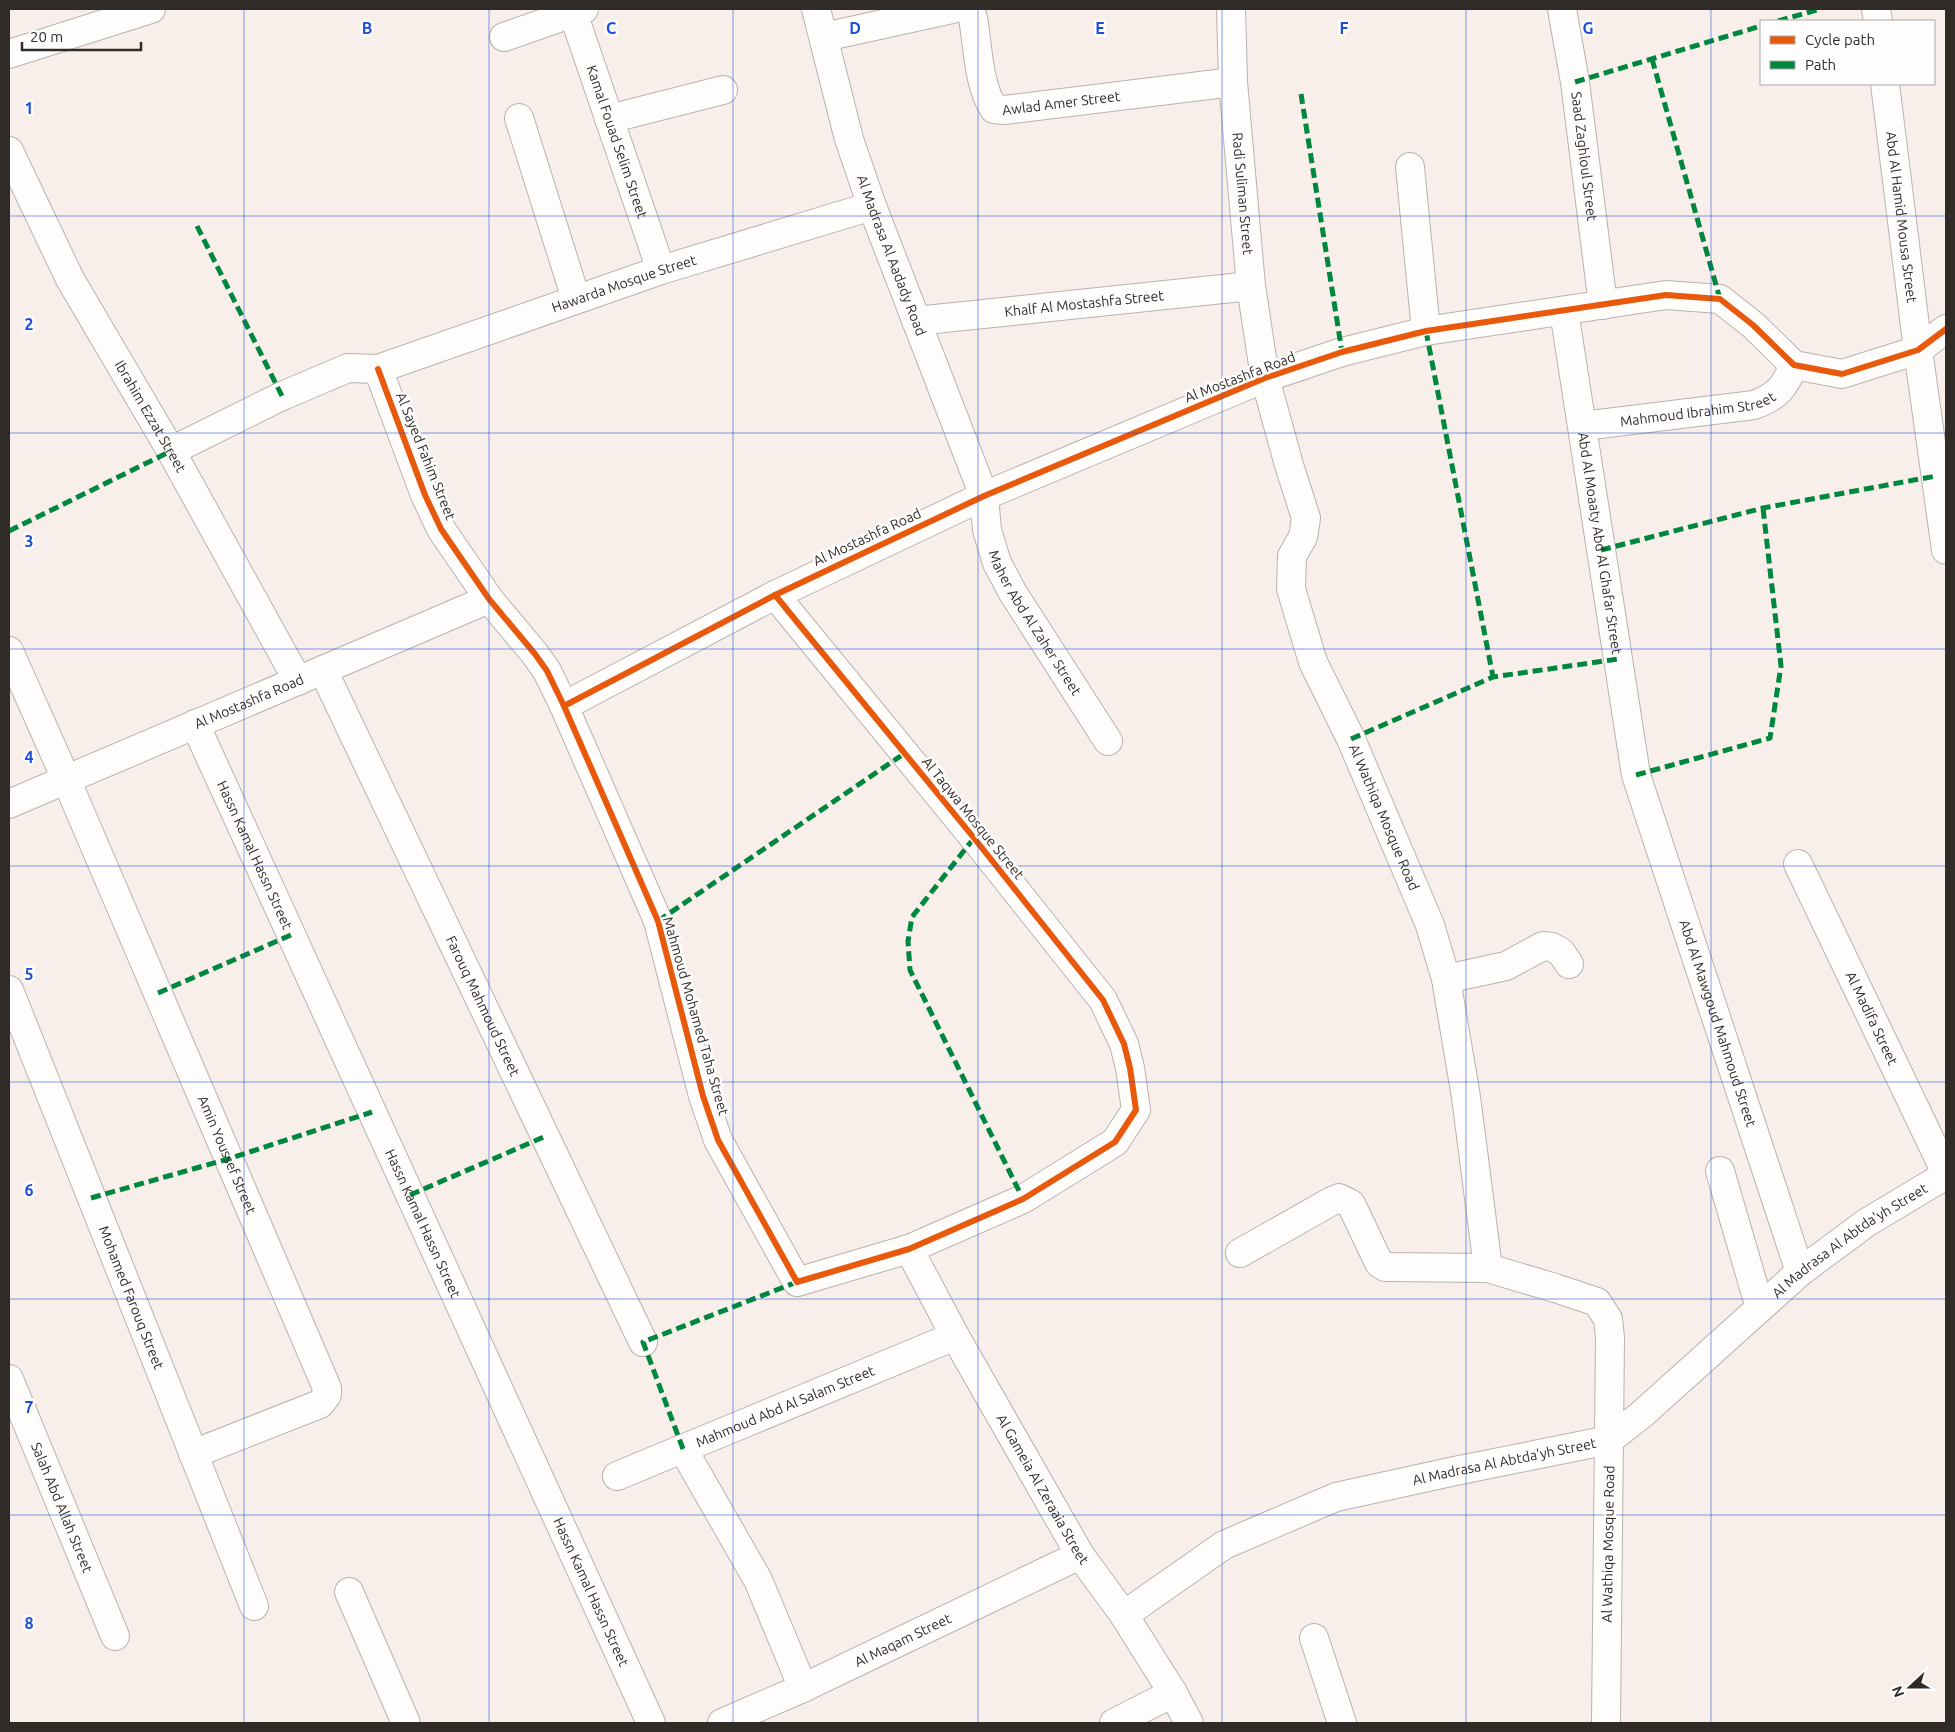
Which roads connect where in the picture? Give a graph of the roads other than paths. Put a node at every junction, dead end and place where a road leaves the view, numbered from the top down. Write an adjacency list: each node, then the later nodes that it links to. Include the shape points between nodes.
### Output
1 (151, 9): 9 (street)
2 (816, 9): 8 (street, Al Madrasa Al Aadady Road)
3 (951, 9): 8 (street, Awlad Amer Street); 10 (street, Awlad Amer Street, via 973,18 984,85 994,109)
4 (1231, 9): 10 (street, Radi Suliman Street)
5 (1562, 9): 21 (street, Saad Zaghloul Street, via 1575,82)
6 (578, 11): 7 (street); 14 (street, Kamal Fouad Selim Street)
7 (504, 37)
8 (824, 37): 17 (street, Al Madrasa Al Aadady Road, via 849,139)
9 (9, 54)
10 (1233, 82): 19 (street, Radi Suliman Street)
11 (1885, 85): 26 (street, Abd Al Hamid Mousa Street)
12 (723, 90): 14 (street)
13 (519, 118): 20 (street)
14 (609, 118): 18 (street, Kamal Fouad Selim Street)
15 (9, 151): 31 (street, Ibrahim Ezzat Street, via 70,279)
16 (1410, 167): 25 (street)
17 (872, 206): 18 (street, Hawarda Mosque Street); 23 (street, Al Madrasa Al Aadady Road)
18 (661, 270): 20 (street, Hawarda Mosque Street)
19 (1251, 286): 23 (street, Khalf Al Mostashfa Street); 29 (street, Radi Suliman Street)
20 (576, 299): 28 (street, Hawarda Mosque Street)
21 (1603, 305): 22 (street, Al Mostashfa Road); 27 (street, Al Mostashfa Road, via 1666,296 1720,299 1753,325)
22 (1564, 310): 25 (street, Al Mostashfa Road); 30 (street, Abd Al Moaaty Abd Al Ghafar Street)
23 (916, 321): 32 (street, Al Madrasa Al Aadady Road)
24 (1946, 329): 26 (street)
25 (1426, 331): 29 (street, Al Mostashfa Road, via 1342,352)
26 (1918, 350): 27 (street, via 1842,374); 33 (street, Abd Al Hamid Mousa Street)
27 (1794, 365): 30 (street, Mahmoud Ibrahim Street, via 1786,383 1773,398 1754,405)
28 (378, 369): 31 (street, via 348,368 282,396); 35 (street, Al Sayed Fahim Street, via 437,520)
29 (1265, 378): 32 (street, Al Mostashfa Road); 47 (street, Al Wathiqa Mosque Road, via 1306,518 1303,537 1292,556 1291,589 1313,662 1351,739 1430,924)
30 (1583, 426): 42 (street, Abd Al Moaaty Abd Al Ghafar Street)
31 (171, 451): 38 (street, Ibrahim Ezzat Street)
32 (984, 496): 34 (street, Al Mostashfa Road); 41 (street, Maher Abd Al Zaher Street, via 987,530 997,563)
33 (1946, 550)
34 (775, 595): 39 (street, Al Mostashfa Road); 51 (street, Al Taqwa Mosque Street, via 1103,1000 1124,1044 1130,1068 1136,1110 1116,1142 1023,1199)
35 (489, 598): 37 (street, Al Mostashfa Road); 39 (street, Mahmoud Mohamed Taha Street, via 547,671)
36 (9, 651): 43 (street, Amin Youssef Street)
37 (323, 670): 38 (street, Al Mostashfa Road); 58 (street, Farouq Mahmoud Street)
38 (298, 681): 40 (street, Al Mostashfa Road)
39 (564, 706): 55 (street, Mahmoud Mohamed Taha Street, via 658,921 702,1096 718,1140)
40 (195, 724): 43 (street, Al Mostashfa Road); 73 (street, Hassn Kamal Hassn Street)
41 (1108, 741)
42 (1636, 775): 54 (street, Abd Al Mawgoud Mahmoud Street)
43 (66, 779): 44 (street, Al Mostashfa Road); 62 (street, Amin Youssef Street, via 327,1388 327,1395 320,1404)
44 (9, 804)
45 (1798, 864): 50 (street, Al Madifa Street)
46 (1569, 964): 47 (street, via 1561,952 1543,946 1506,966)
47 (1446, 979): 53 (street, Al Wathiqa Mosque Road, via 1466,1097)
48 (9, 990): 62 (street, Mohamed Farouq Street)
49 (1720, 1171): 56 (street)
50 (1946, 1174): 54 (street, Al Madrasa Al Abtda'yh Street, via 1866,1223)
51 (909, 1249): 55 (street, Al Taqwa Mosque Street); 57 (street, Al Gameia Al Zeraaia Street)
52 (1240, 1253): 53 (street, Al Wathiqa Mosque Road, via 1340,1198 1351,1204 1379,1263 1385,1267)
53 (1488, 1268): 60 (street, Al Wathiqa Mosque Road, via 1596,1302 1608,1319)
54 (1800, 1272): 56 (street, Al Madrasa Al Abtda'yh Street)
55 (797, 1282)
56 (1760, 1308): 60 (street, Al Madrasa Al Abtda'yh Street)
57 (955, 1336): 61 (street, Mahmoud Abd Al Salam Street); 64 (street, Al Gameia Al Zeraaia Street)
58 (644, 1342)
59 (9, 1379): 68 (street, Salah Abd Allah Street)
60 (1609, 1440): 67 (street, Al Madrasa Al Abtda'yh Street, via 1336,1497 1224,1546); 78 (street, Al Wathiqa Mosque Road)
61 (683, 1449): 63 (street, Mahmoud Abd Al Salam Street); 70 (street, via 758,1580)
62 (193, 1454): 66 (street, Mohamed Farouq Street)
63 (617, 1476)
64 (1080, 1554): 67 (street, Al Gameia Al Zeraaia Street); 70 (street, Al Maqam Street)
65 (349, 1592): 72 (street)
66 (254, 1606)
67 (1124, 1615): 71 (street, Al Gameia Al Zeraaia Street)
68 (115, 1636)
69 (1314, 1638): 77 (street)
70 (803, 1688): 74 (street, Al Maqam Street)
71 (1173, 1693): 75 (street); 76 (street, Al Gameia Al Zeraaia Street)
72 (406, 1723)
73 (651, 1723)
74 (722, 1723)
75 (1114, 1723)
76 (1189, 1723)
77 (1342, 1723)
78 (1606, 1723)

